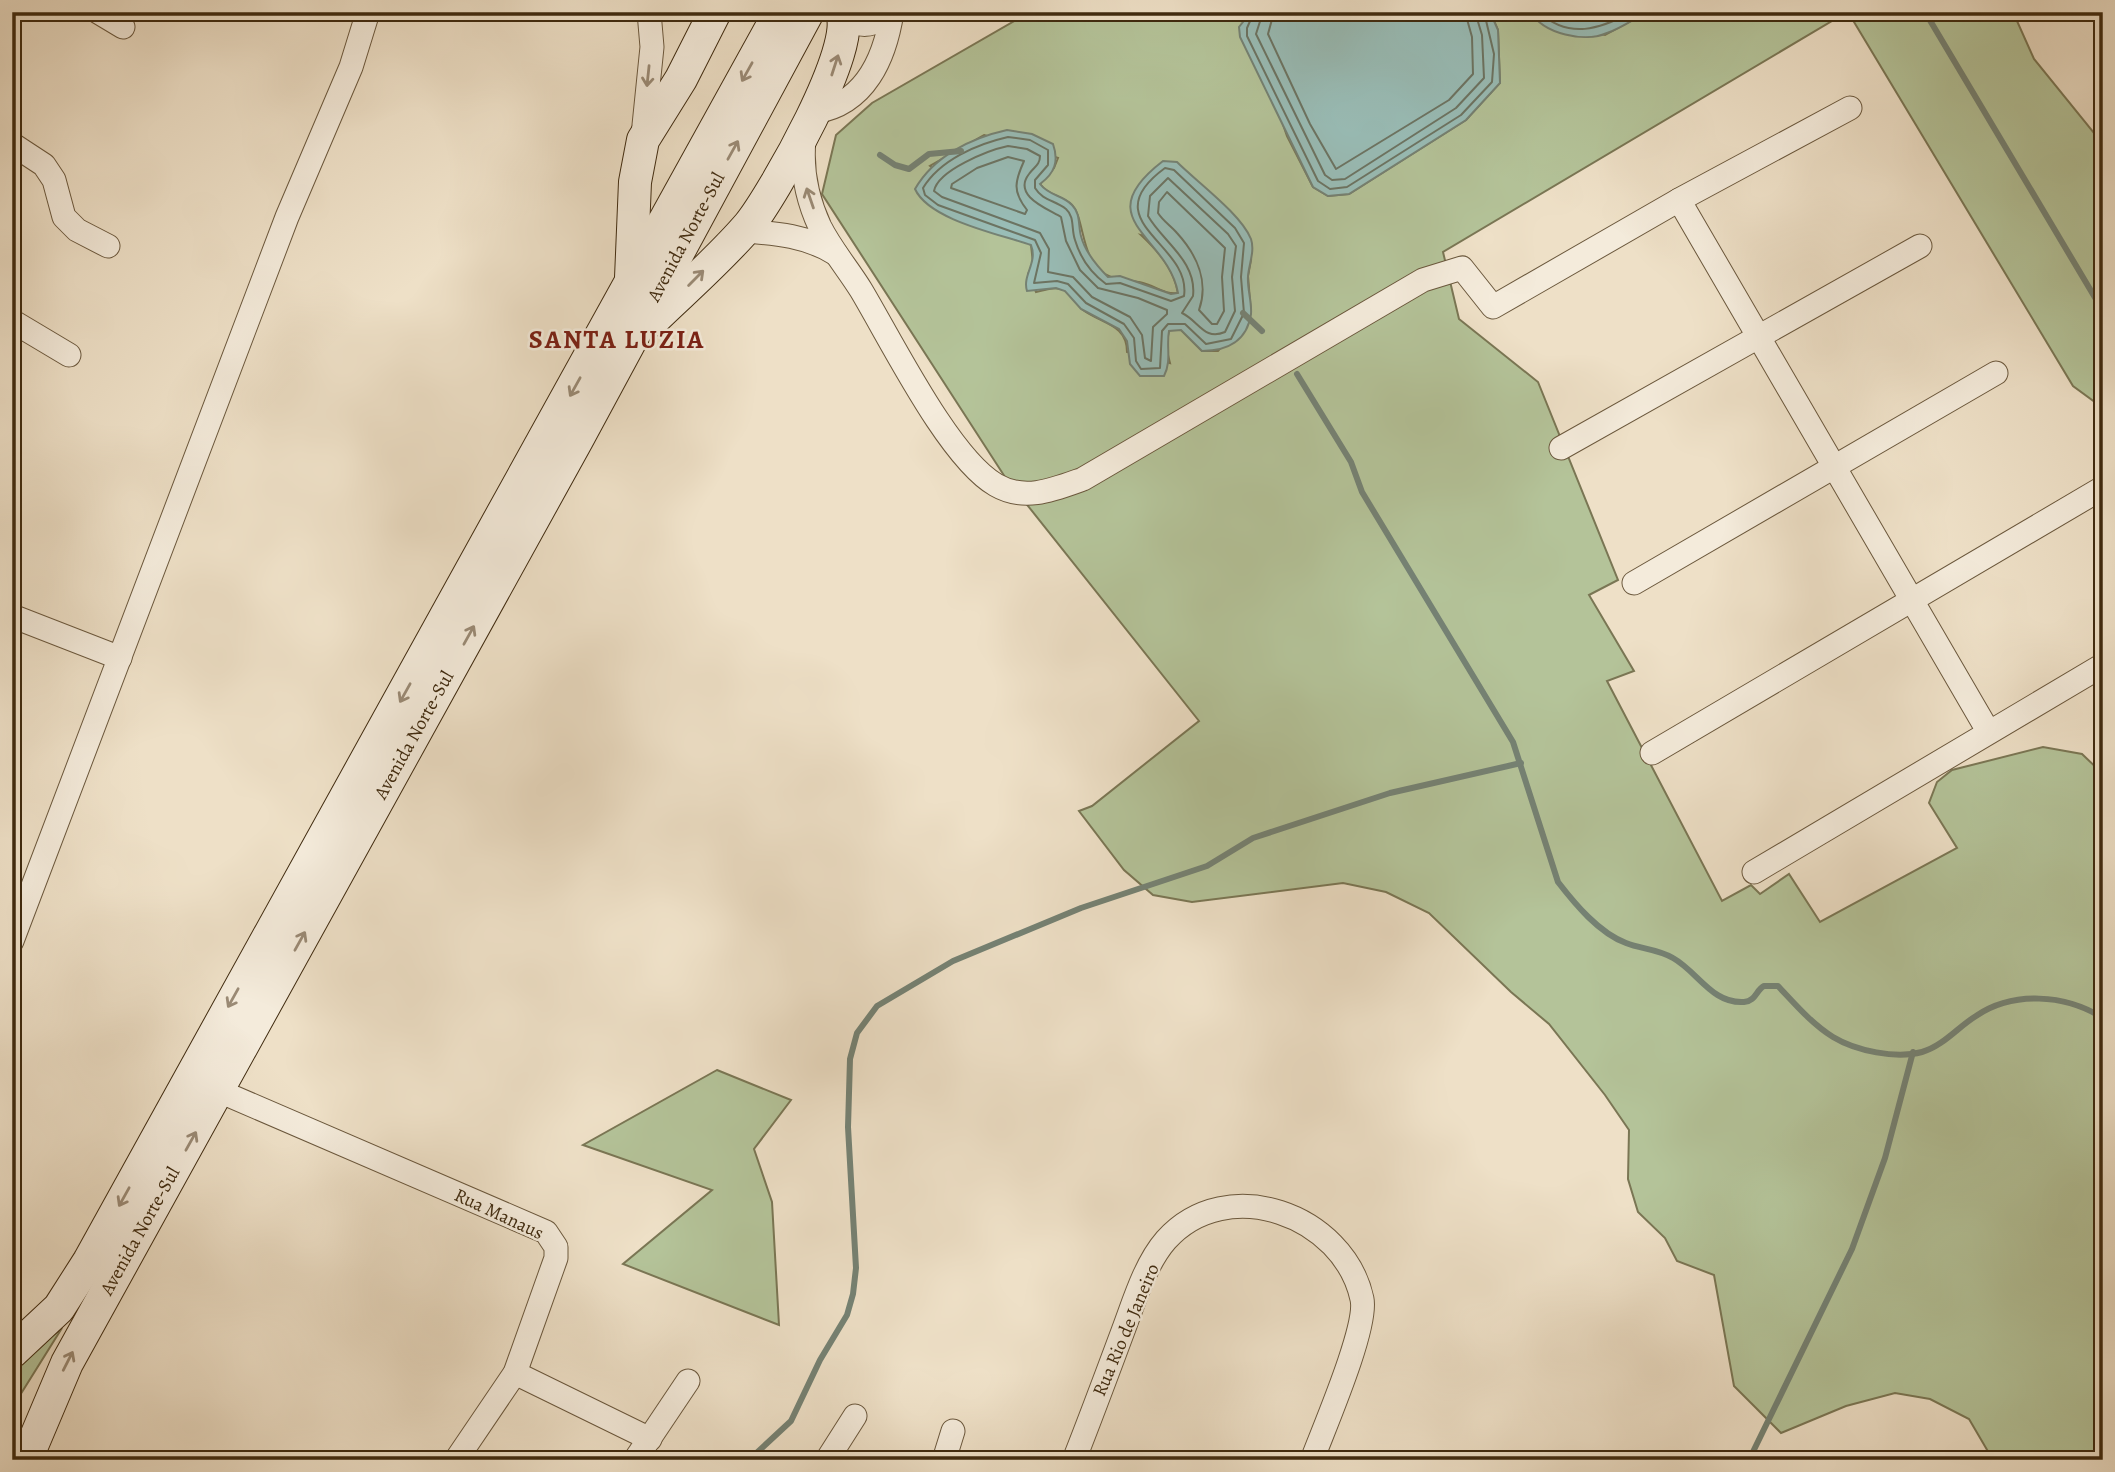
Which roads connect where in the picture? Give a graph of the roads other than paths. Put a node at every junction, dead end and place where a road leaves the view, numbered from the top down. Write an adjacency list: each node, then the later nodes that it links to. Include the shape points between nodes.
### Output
1 (98, 12): 10 (street)
2 (368, 12): 34 (street)
3 (649, 12): 13 (street, one-way to 13, via 652,47)
4 (715, 12): 13 (main road)
5 (780, 12): 17 (main road, Avenida Norte-Sul, one-way to 17)
6 (808, 12): 17 (main road, Avenida Norte-Sul, one-way to 6)
7 (883, 12): 9 (street, via 875,23 864,25)
8 (892, 12): 12 (street, via 889,35 864,83 846,103)
9 (844, 14): 12 (main road, one-way to 9, via 836,64)
10 (123, 27)
11 (1850, 108): 16 (street)
12 (810, 121): 18 (main road); 21 (street, one-way to 12, via 821,229 805,185 802,158)
13 (643, 140): 15 (main road)
14 (12, 144): 19 (street, via 44,165 54,180 64,217 77,230)
15 (635, 182): 17 (main road, via 645,202); 22 (main road)
16 (1679, 200): 21 (street, via 1493,307 1462,268 1423,280 1083,479 1025,494 997,486 970,465); 24 (street)
17 (678, 225): 18 (main road, via 701,238 719,240); 22 (main road, Avenida Norte-Sul); 25 (main road, Avenida Norte-Sul)
18 (743, 231): 21 (street, via 819,243); 25 (main road, one-way to 18)
19 (108, 246)
20 (1920, 246): 24 (street)
21 (841, 258)
22 (631, 285): 41 (main road, Avenida Norte-Sul, one-way to 41, via 89,1261 59,1308)
23 (12, 321): 26 (street)
24 (1759, 338): 28 (street); 29 (street)
25 (630, 343): 40 (main road, Avenida Norte-Sul, one-way to 25)
26 (69, 355)
27 (1996, 373): 29 (street)
28 (1561, 448)
29 (1834, 467): 31 (street); 32 (street)
30 (2099, 490): 32 (street)
31 (1634, 583)
32 (1911, 600): 36 (street); 37 (street)
33 (12, 616): 34 (street)
34 (120, 658): 39 (street)
35 (2103, 665): 36 (street)
36 (1988, 731): 38 (street)
37 (1652, 752)
38 (1754, 872)
39 (12, 941)
40 (219, 1091): 42 (street, Rua Manaus, via 546,1232 556,1247 556,1258); 47 (main road, Avenida Norte-Sul, one-way to 40, via 67,1363)
41 (12, 1352)
42 (515, 1373): 46 (street); 48 (street, Rua Manaus)
43 (688, 1381): 46 (street)
44 (855, 1416): 50 (street)
45 (953, 1431): 51 (street)
46 (650, 1439): 49 (street)
47 (26, 1460)
48 (456, 1460)
49 (635, 1460)
50 (827, 1460)
51 (944, 1460)
52 (1074, 1460): 53 (street, Rua Rio de Janeiro, via 1134,1303 1166,1240 1213,1211 1239,1205 1305,1221 1337,1250 1353,1273 1363,1301 1360,1326)
53 (1312, 1460)

